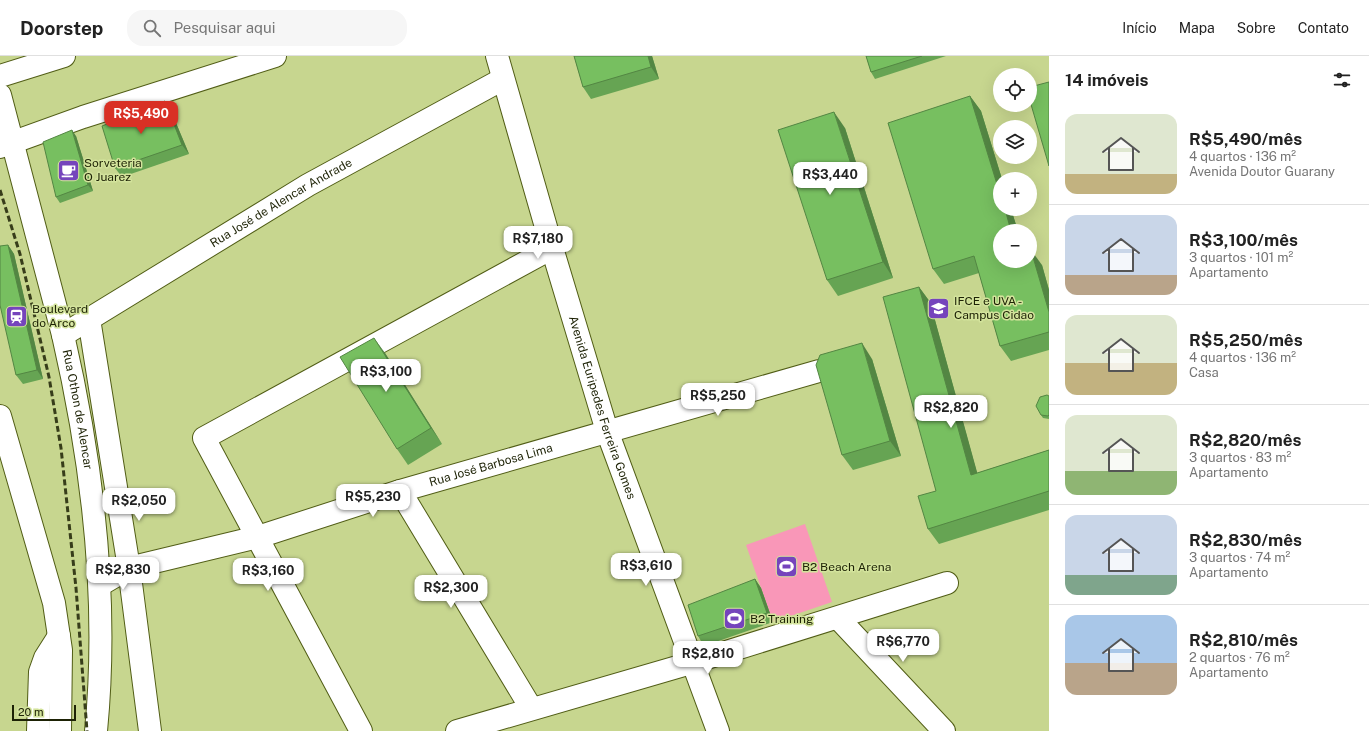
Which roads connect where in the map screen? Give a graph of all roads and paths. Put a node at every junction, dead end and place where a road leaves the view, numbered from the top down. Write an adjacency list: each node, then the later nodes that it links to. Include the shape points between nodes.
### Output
1 (64, 56): 4 (street)
2 (275, 56): 7 (street, via 84,117)
3 (497, 56): 5 (street, Avenida Euripedes Ferreira Gomes)
4 (0, 76)
5 (503, 79): 8 (street, Avenida Euripedes Ferreira Gomes); 9 (street, Rua José de Alencar Andrade, via 308,185)
6 (0, 95): 7 (street, Rua Othon de Alencar)
7 (7, 145): 10 (street, Rua Othon de Alencar)
8 (552, 248): 13 (street, Avenida Euripedes Ferreira Gomes); 15 (street, via 204,438)
9 (89, 319): 10 (street, Rua José de Alencar Andrade); 16 (street)
10 (63, 335): 18 (street, Rua Othon de Alencar, via 72,371 92,487)
11 (819, 371): 13 (street, Rua José Barbosa Lima)
12 (0, 416): 20 (street, via 54,603)
13 (607, 431): 14 (street, Rua José Barbosa Lima); 21 (street, Avenida Euripedes Ferreira Gomes)
14 (400, 491): 15 (street, Rua José Barbosa Lima); 22 (street)
15 (258, 537): 16 (street, Rua José Barbosa Lima); 27 (street)
16 (129, 568): 18 (street, Rua José Barbosa Lima); 26 (street)
17 (947, 583): 19 (street)
18 (100, 585): 25 (street, Rua Othon de Alencar, via 102,643)
19 (838, 618): 21 (street); 30 (street)
20 (59, 636): 23 (street, via 45,658 40,672); 24 (street)
21 (691, 663): 22 (street); 29 (street, Avenida Euripedes Ferreira Gomes)
22 (532, 708): 28 (street)
23 (38, 731)
24 (60, 731)
25 (96, 731)
26 (150, 731)
27 (361, 731)
28 (457, 731)
29 (718, 731)
30 (944, 731)

